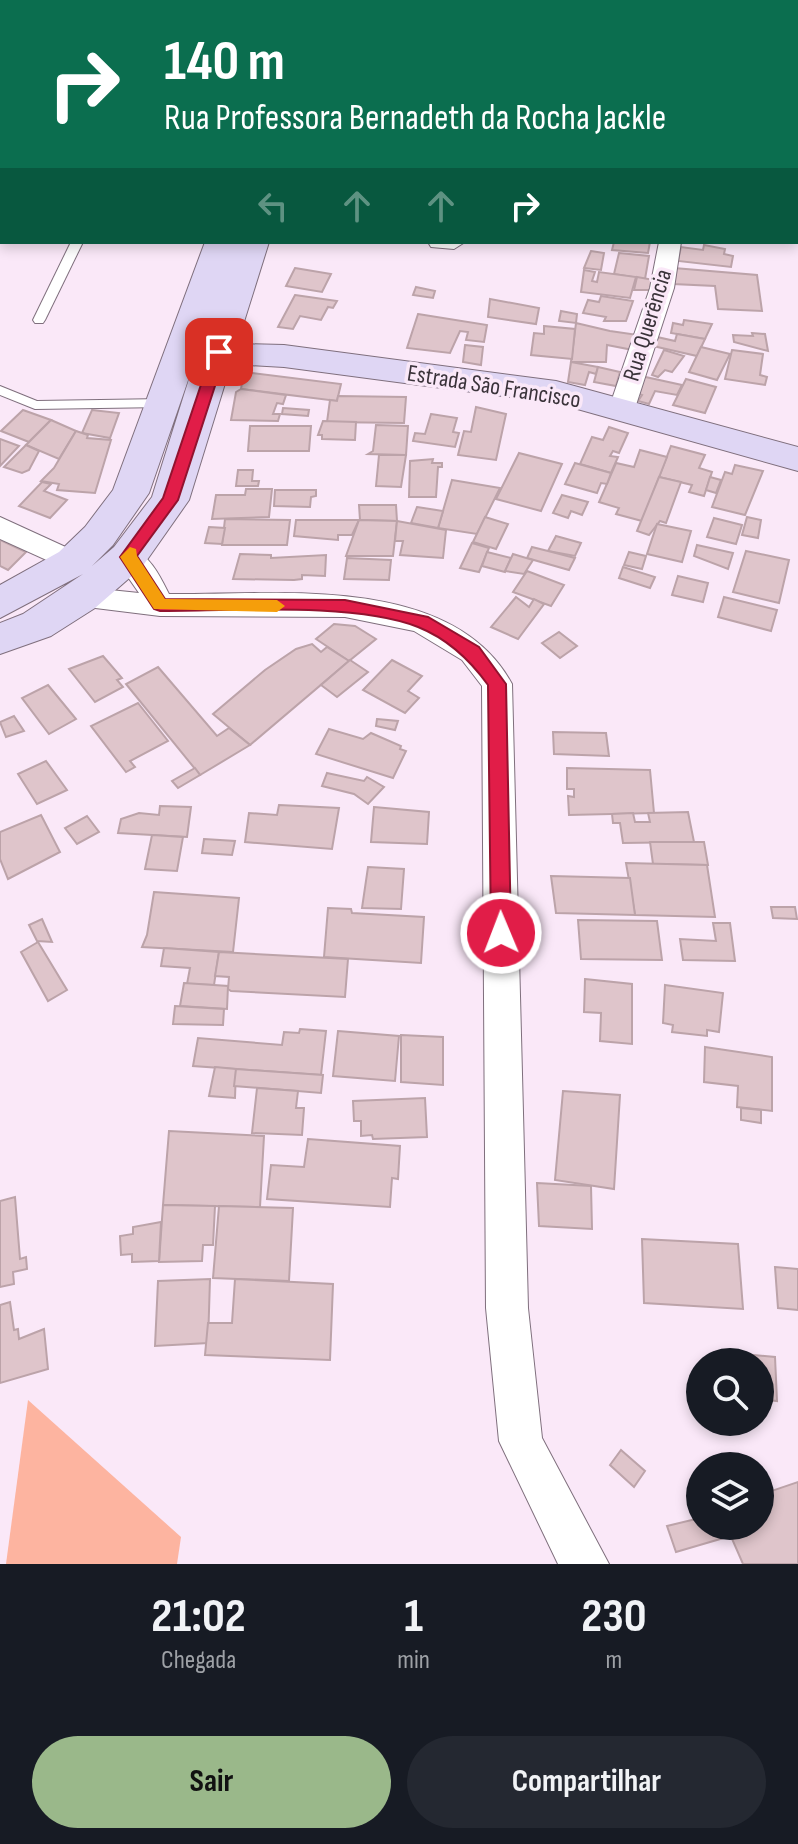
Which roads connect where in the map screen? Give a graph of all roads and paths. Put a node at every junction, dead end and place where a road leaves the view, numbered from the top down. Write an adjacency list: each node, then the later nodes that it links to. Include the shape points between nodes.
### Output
1 (76, 244): 5 (lane)
2 (221, 244): 6 (main road)
3 (252, 244): 6 (main road)
4 (670, 244): 9 (street, Rua Querência, via 662,288)
5 (39, 320)
6 (201, 352): 8 (main road); 9 (main road, Estrada São Francisco, via 284,356 556,392); 12 (main road, via 170,500)
7 (0, 390): 8 (lane, via 35,405)
8 (164, 403): 13 (main road, via 130,493 99,536)
9 (622, 408): 10 (main road, Estrada São Francisco)
10 (798, 459)
11 (0, 527): 13 (street)
12 (128, 557): 13 (main road); 15 (street)
13 (77, 580): 14 (main road); 15 (street); 16 (main road, via 37,625)
14 (0, 603)
15 (160, 605): 17 (street, via 345,606 422,622 473,652 497,684 508,1323 521,1441)
16 (0, 639)
17 (586, 1564)

